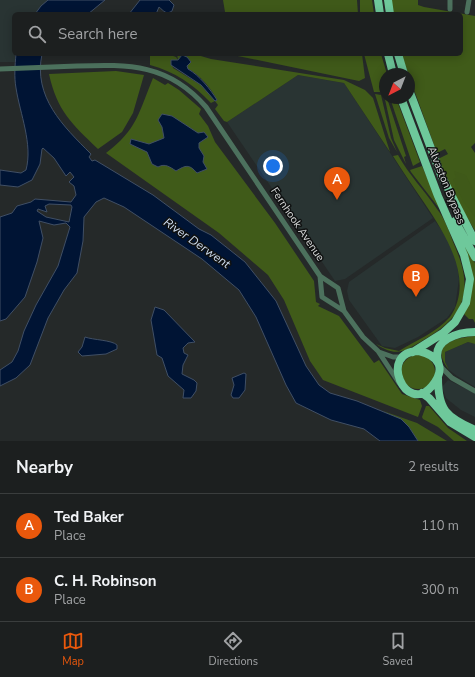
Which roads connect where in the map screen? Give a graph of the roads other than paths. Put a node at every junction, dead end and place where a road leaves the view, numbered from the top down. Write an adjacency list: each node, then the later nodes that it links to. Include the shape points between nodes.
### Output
1 (378, 0): 6 (highway)
2 (388, 0): 7 (highway)
3 (450, 0): 5 (street)
4 (469, 0): 8 (street)
5 (450, 9)
6 (380, 12)
7 (390, 12)
8 (467, 12)
9 (388, 56): 11 (highway)
10 (399, 56): 12 (highway)
11 (392, 68)
12 (402, 68)
13 (0, 69): 19 (street, Fernhook Avenue, via 134,66 165,75 185,87 206,107)
14 (403, 104): 16 (highway, Alvaston Bypass)
15 (414, 104): 17 (highway, Alvaston Bypass, via 441,175)
16 (431, 176): 18 (highway); 27 (highway, Alvaston Bypass, via 464,255 470,283 466,303 455,322)
17 (474, 239)
18 (475, 257)
19 (320, 276): 20 (street, Fernhook Avenue); 21 (street, Fernhook Avenue)
20 (330, 284): 21 (street); 22 (street, Fernhook Avenue, via 335,284 338,288)
21 (322, 289): 23 (street, Fernhook Avenue, via 322,297)
22 (339, 297): 23 (street); 24 (street, Fernhook Avenue)
23 (331, 302): 24 (street, Fernhook Avenue)
24 (344, 311): 26 (street, Fernhook Avenue)
25 (475, 332): 29 (highway, via 460,334 443,342 437,351)
26 (378, 352): 28 (street); 32 (street, Fernhook Avenue)
27 (413, 352): 28 (highway); 29 (highway, via 427,353)
28 (403, 357): 32 (highway, via 398,368)
29 (439, 363): 30 (highway); 31 (street)
30 (439, 376): 31 (street); 34 (highway, via 432,387); 35 (highway, via 438,392 442,405)
31 (452, 378): 33 (street)
32 (401, 385): 34 (highway, via 410,393)
33 (475, 390)
34 (422, 393): 38 (highway, via 450,422)
35 (461, 423): 36 (highway); 37 (street)
36 (475, 430)
37 (475, 433)
38 (475, 437)

